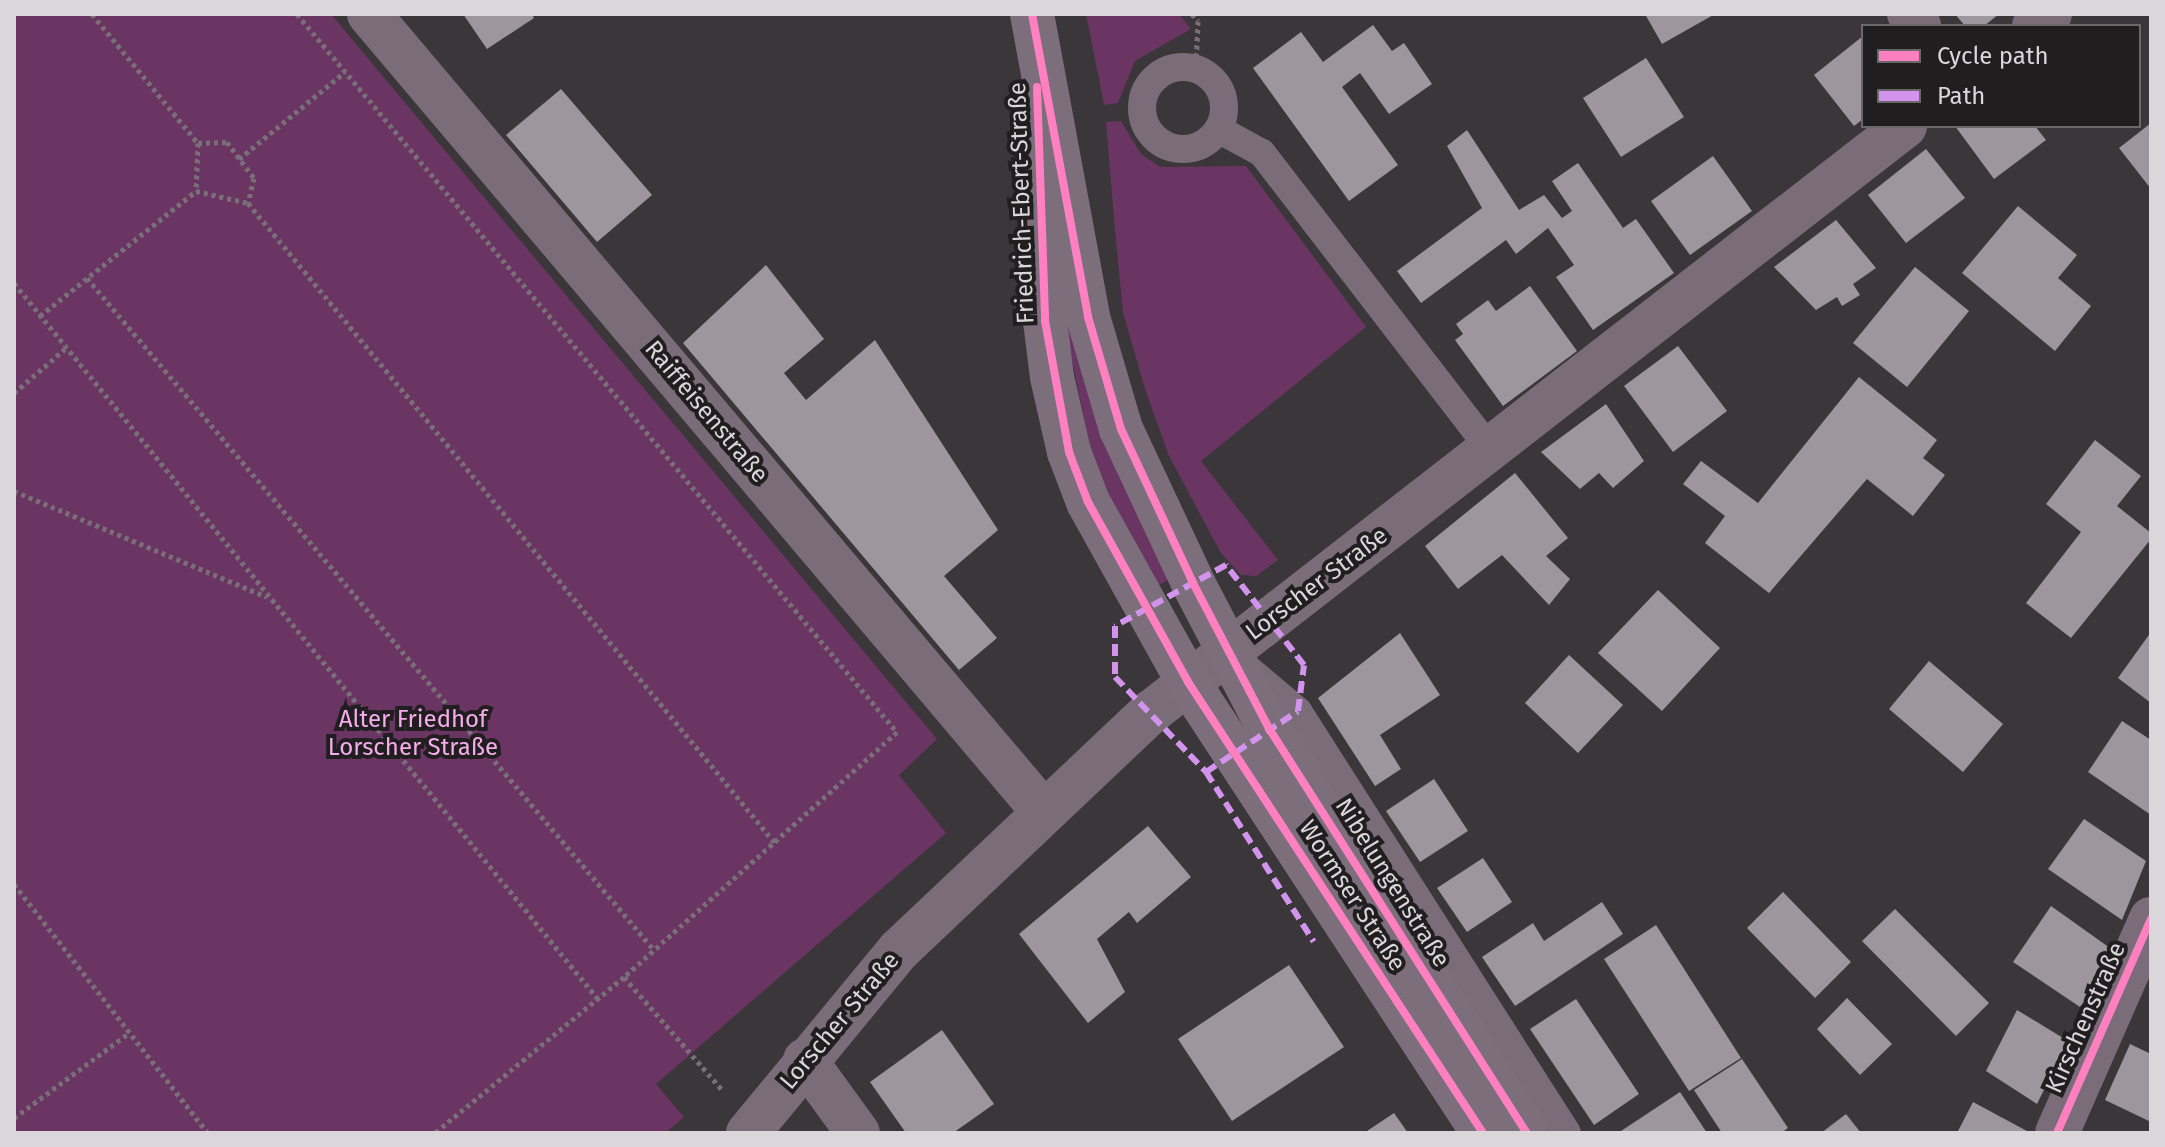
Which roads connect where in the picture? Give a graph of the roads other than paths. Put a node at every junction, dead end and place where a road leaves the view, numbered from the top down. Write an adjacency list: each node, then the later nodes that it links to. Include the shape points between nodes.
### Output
1 (369, 14): 8 (street, Raiffeisenstraße)
2 (1034, 20): 6 (street, Friedrich-Ebert-Straße, via 1100,371 1155,508); 7 (street, Friedrich-Ebert-Straße, via 1045,321 1069,452 1115,556)
3 (1902, 128): 5 (street, Lorscher Straße)
4 (1218, 129): 4 (lane, via 1196,147 1168,146 1156,139 1142,115 1147,87 1168,69 1196,68 1221,92); 5 (lane, via 1262,153)
5 (1491, 450): 6 (street, Lorscher Straße)
6 (1227, 652): 7 (street, Lorscher Straße); 14 (street, Nibelungenstraße, via 1270,730); 15 (lane, via 1298,711)
7 (1188, 682): 8 (street, Lorscher Straße); 13 (street, Wormser Straße)
8 (1042, 810): 10 (street, Lorscher Straße, via 899,950)
9 (2151, 919): 16 (street, Kirschenstraße)
10 (805, 1060): 11 (street, Lorscher Straße); 12 (street)
11 (752, 1128)
12 (858, 1133)
13 (1483, 1133)
14 (1527, 1133)
15 (1567, 1133)
16 (2057, 1133)

